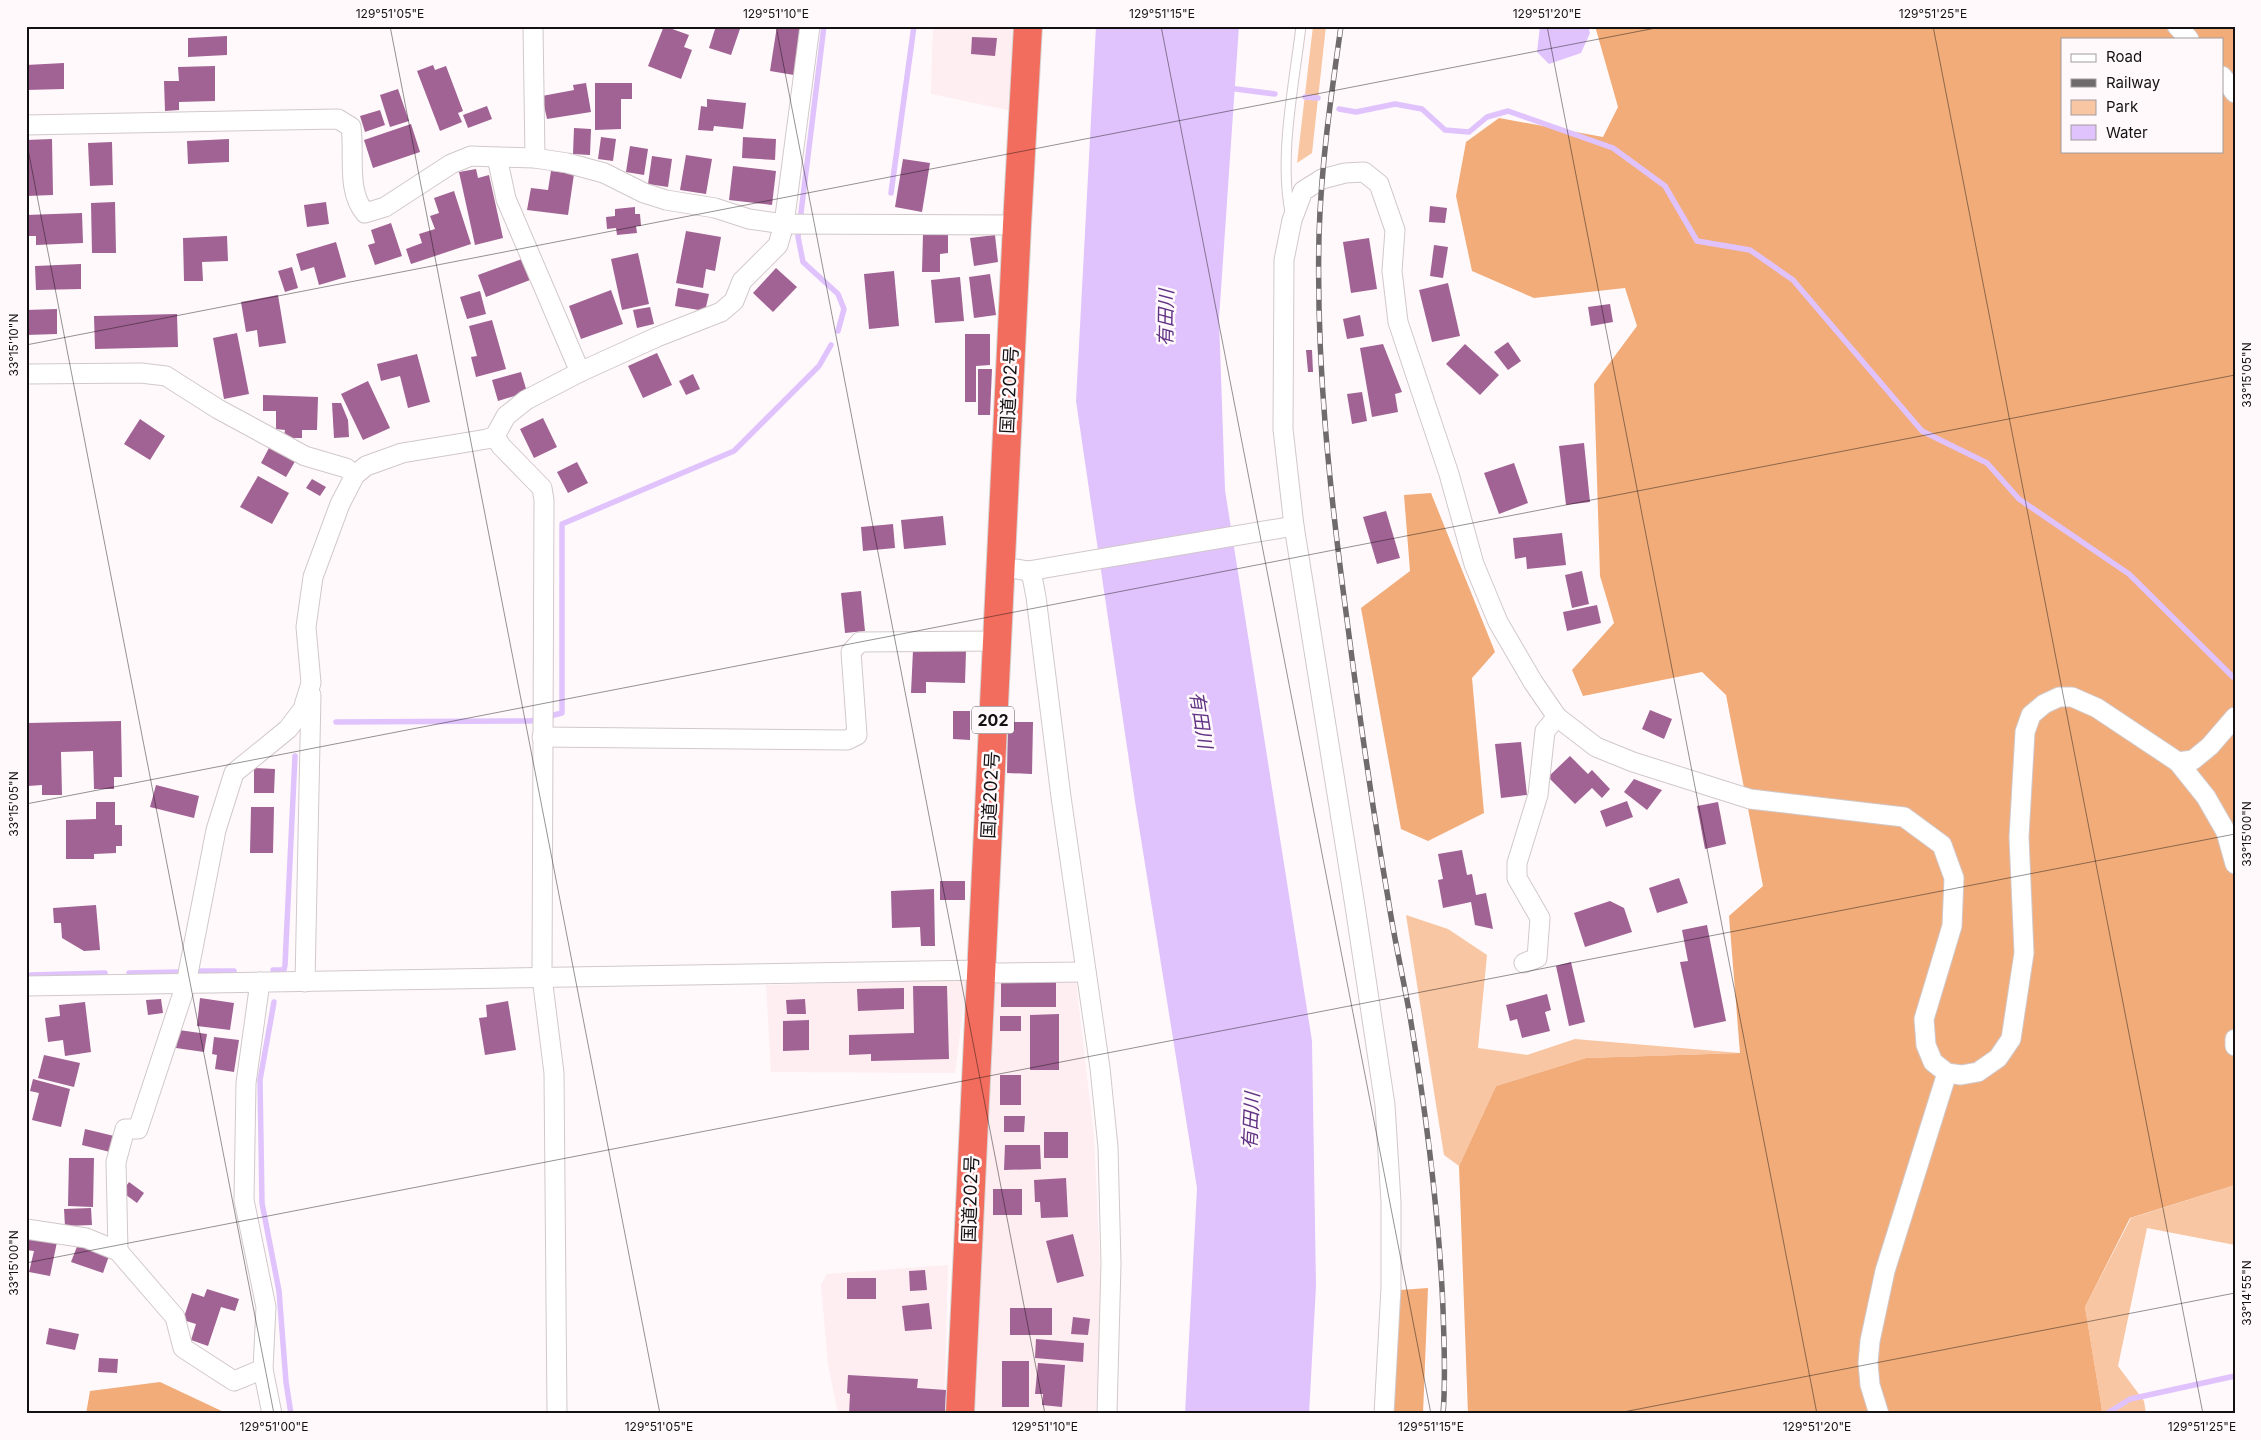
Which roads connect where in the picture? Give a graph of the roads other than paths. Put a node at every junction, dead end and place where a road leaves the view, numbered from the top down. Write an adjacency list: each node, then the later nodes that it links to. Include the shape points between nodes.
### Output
1 (532, 26): 11 (street)
2 (810, 26): 13 (street)
3 (1028, 26): 14 (highway, 国道202号 / 202)
4 (1301, 26): 12 (lane, via 1286,161 1287,196)
5 (2177, 26): 6 (street)
6 (2188, 38)
7 (2224, 79): 8 (street)
8 (2235, 93)
9 (26, 126): 10 (street, via 338,119 351,128 354,193 365,213 386,207 451,164 471,156)
10 (497, 157): 11 (street); 15 (street, via 506,198)
11 (536, 158): 13 (street, via 604,172 644,193 666,200 715,208 749,219)
12 (1292, 220): 19 (street, via 1284,260 1283,429); 25 (street, via 1303,191 1322,179 1364,172 1378,184 1395,230 1392,271 1398,322 1449,474 1474,564 1498,622)
13 (794, 224): 14 (street); 15 (street, via 742,282 734,301 721,312)
14 (1017, 225): 20 (highway, 国道202号 / 202)
15 (580, 372): 17 (street, via 526,400 506,416)
16 (26, 374): 18 (street, via 141,373 166,376 304,456 346,468)
17 (495, 436): 18 (street, via 402,453 366,466); 26 (street, via 500,446 542,488 544,500)
18 (354, 475): 23 (street, via 313,578 306,627)
19 (1294, 526): 21 (street); 47 (street, via 1385,1105 1392,1288)
20 (1000, 566): 21 (street); 22 (highway, 国道202号 / 202)
21 (1028, 571): 31 (street, via 1036,597)
22 (997, 641): 26 (street, via 860,642 851,652 857,735 847,740); 30 (highway, 国道202号 / 202)
23 (310, 683): 34 (street); 35 (street, via 303,708 288,729 234,773 216,830)
24 (2235, 716): 27 (street, via 2210,746 2193,760)
25 (1558, 717): 29 (street, via 1545,731 1538,795 1518,863 1517,878 1540,918 1537,958); 39 (street, via 1596,747 1633,762 1750,799 1904,817 1942,844 1954,878 1952,926 1924,1019 1926,1045 1933,1062)
26 (542, 724): 32 (street)
27 (2178, 762): 28 (street, via 2206,796 2226,832); 39 (street, via 2097,708 2072,697 2059,696 2032,715 2025,732 2019,836 2024,953 2011,1039 1998,1058 1978,1072)
28 (2235, 864)
29 (1524, 963)
30 (981, 970): 31 (street, via 998,974); 32 (street); 45 (highway, 国道202号 / 202)
31 (1086, 972): 46 (street, via 1108,1148 1112,1264)
32 (542, 978): 34 (street); 44 (street, via 554,1073)
33 (260, 982): 34 (street); 35 (street); 42 (street, via 246,1083 244,1200 266,1307)
34 (305, 982)
35 (186, 984): 36 (street); 41 (street, via 138,1129 125,1129 116,1162)
36 (26, 986)
37 (2235, 1039): 38 (street)
38 (2235, 1046)
39 (1947, 1073): 48 (street, via 1885,1271 1870,1341 1870,1385)
40 (26, 1229): 41 (street, via 86,1238)
41 (118, 1251): 42 (street, via 175,1317 183,1348 234,1381)
42 (264, 1369): 43 (street)
43 (272, 1414)
44 (557, 1414)
45 (960, 1414)
46 (1107, 1414)
47 (1384, 1414)
48 (1879, 1414)

